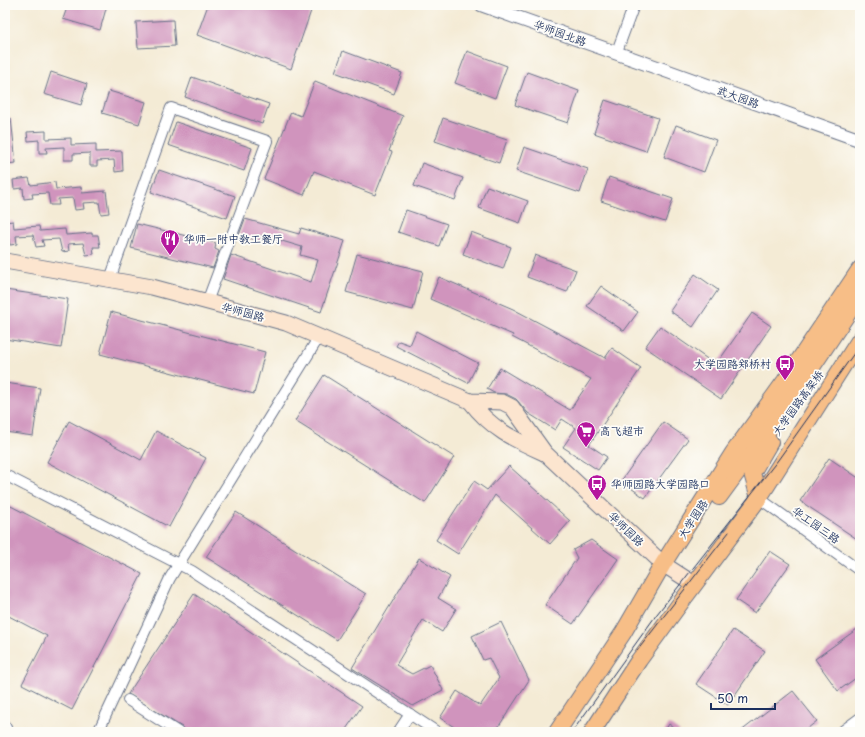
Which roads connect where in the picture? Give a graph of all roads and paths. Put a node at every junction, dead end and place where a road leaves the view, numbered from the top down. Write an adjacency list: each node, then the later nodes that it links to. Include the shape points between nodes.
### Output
1 (482, 5): 3 (street, 华师园北路)
2 (634, 5): 3 (street)
3 (616, 54): 4 (street, 武大园路)
4 (860, 140)
5 (5, 261): 7 (main road, 华师园路)
6 (860, 268): 19 (main road, 大学园路, via 733,454)
7 (110, 279): 9 (main road, 华师园路); 9 (street, via 171,108 267,141)
8 (860, 295): 14 (main road)
9 (207, 302): 11 (main road, 华师园路, via 286,323)
10 (860, 313): 14 (main road, 大学园路高架桥, via 819,376)
11 (319, 337): 13 (main road, 华师园路); 18 (street)
12 (860, 339): 17 (main road)
13 (470, 401): 15 (main road, via 496,428); 15 (main road, via 502,402 512,407)
14 (768, 436): 17 (main road, 大学园路高架桥, via 752,473); 19 (main road)
15 (545, 453): 19 (main road, 华师园路)
16 (5, 475): 18 (street)
17 (759, 498): 20 (street, 华工园三路); 21 (main road)
18 (178, 564): 23 (street); 27 (street)
19 (663, 564): 21 (main road, 华师园路); 31 (main road, 大学园路, via 623,632)
20 (860, 571)
21 (694, 584): 32 (main road, via 639,660)
22 (128, 700): 28 (street)
23 (410, 714): 29 (street); 30 (street)
24 (860, 718): 33 (street)
25 (5, 726): 26 (street)
26 (8, 732)
27 (98, 732)
28 (178, 732)
29 (398, 732)
30 (437, 732)
31 (557, 732)
32 (592, 732)
33 (841, 732)

